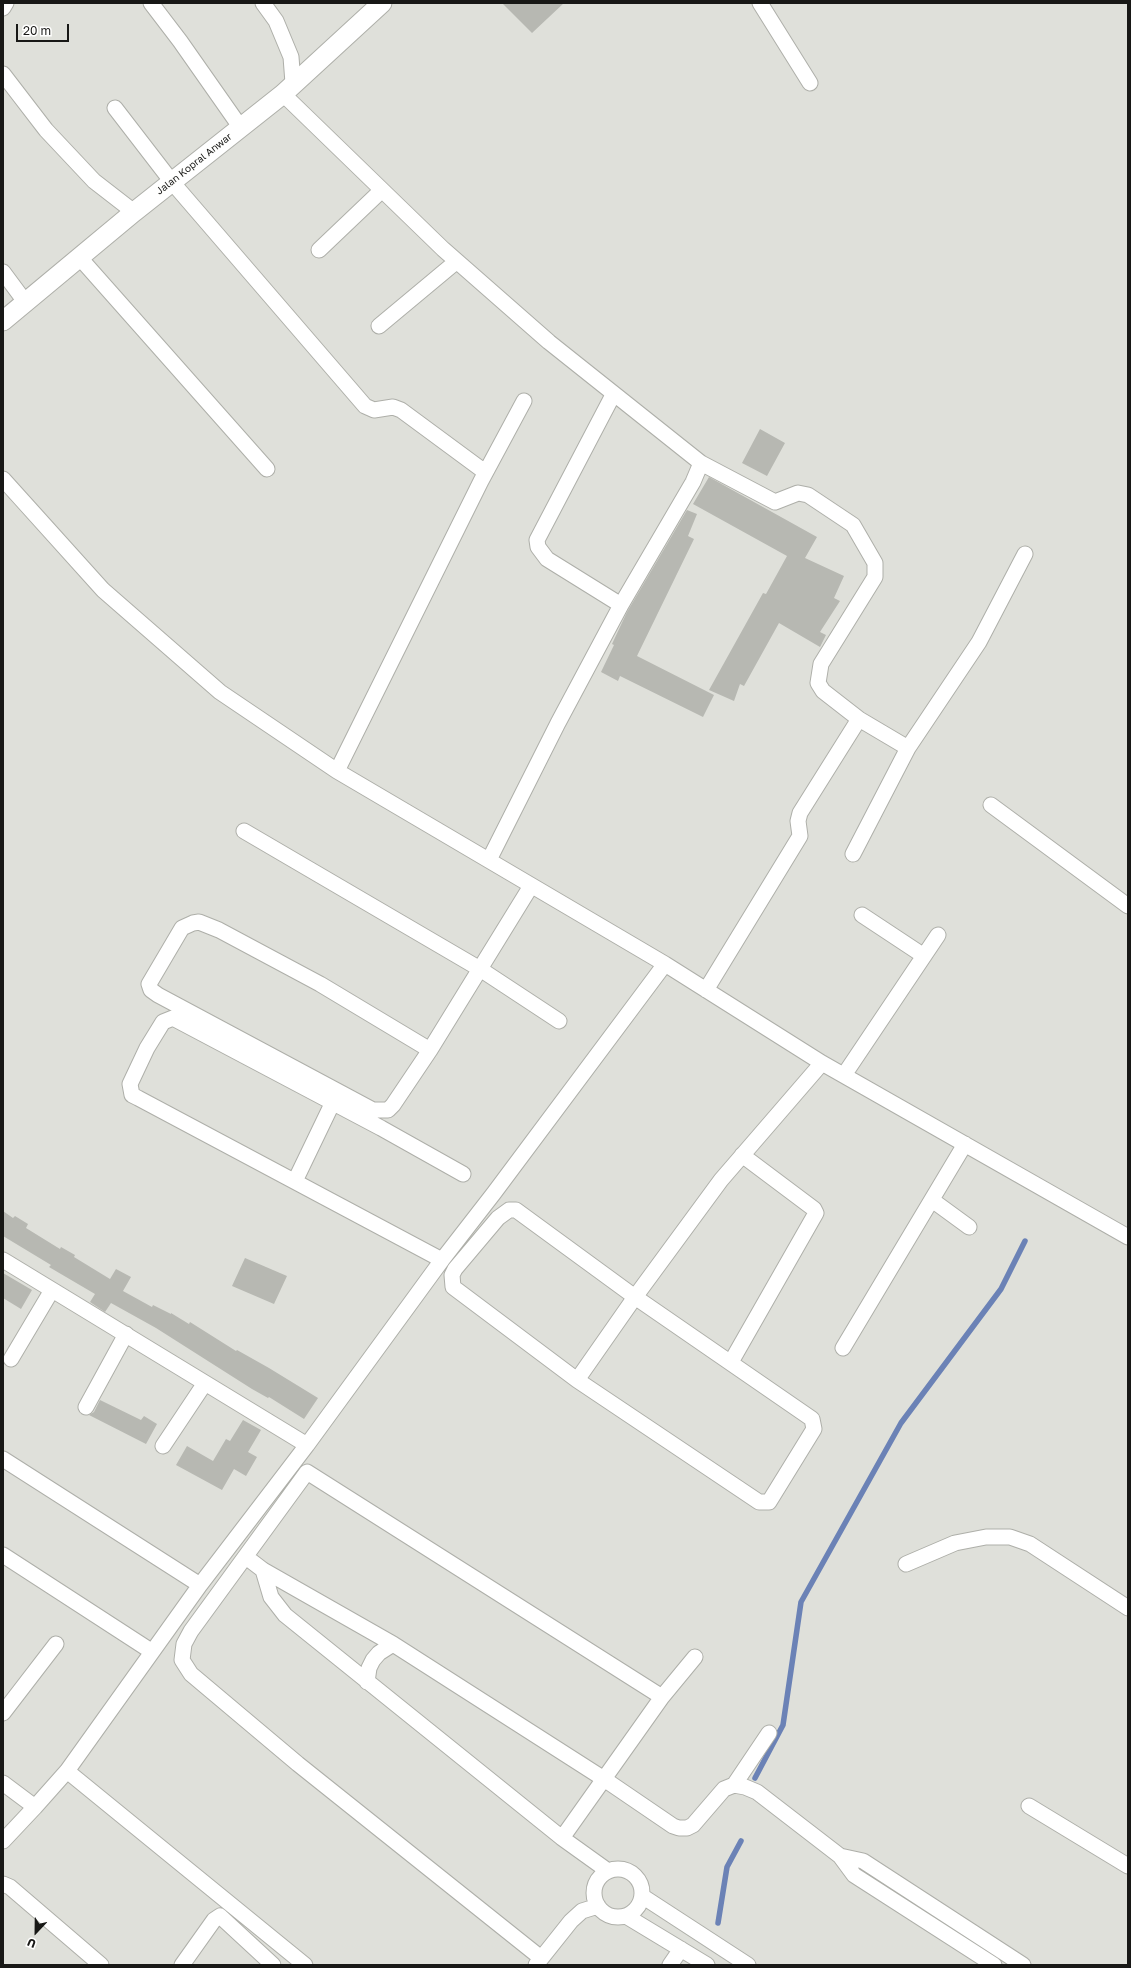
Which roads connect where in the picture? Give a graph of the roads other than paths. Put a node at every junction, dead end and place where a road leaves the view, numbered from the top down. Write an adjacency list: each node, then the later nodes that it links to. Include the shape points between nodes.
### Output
1 (6, 3): 6 (street)
2 (151, 3): 11 (street)
3 (263, 3): 9 (street, via 276,21 291,58)
4 (382, 3): 9 (street, Jalan Kopral Anwar)
5 (760, 3): 8 (street)
6 (3, 8)
7 (3, 74): 14 (street, via 56,142 94,181)
8 (810, 83)
9 (288, 88): 11 (street, Jalan Kopral Anwar); 13 (street)
10 (115, 108): 12 (street)
11 (241, 128): 12 (street, Jalan Kopral Anwar)
12 (172, 182): 14 (street, Jalan Kopral Anwar); 26 (street, via 365,406 374,410 393,407 401,410)
13 (382, 190): 15 (street); 17 (street)
14 (134, 212): 16 (street, Jalan Kopral Anwar)
15 (319, 250)
16 (80, 258): 19 (street, Jalan Kopral Anwar); 25 (street)
17 (457, 261): 21 (street); 22 (street)
18 (3, 272): 19 (street)
19 (26, 303): 20 (street, Jalan Kopral Anwar)
20 (3, 321)
21 (379, 326)
22 (613, 395): 24 (street); 29 (street, via 537,540 538,548 547,559)
23 (524, 401): 26 (street)
24 (701, 463): 29 (street, via 693,482); 30 (street, via 775,502 798,493 808,495 858,530 876,563 875,576 821,664 818,683 823,691)
25 (267, 469)
26 (485, 472): 32 (street)
27 (3, 479): 32 (street, via 103,590 220,692)
28 (1025, 554): 31 (street, via 979,642)
29 (622, 605): 36 (street, via 558,723)
30 (859, 719): 31 (street); 44 (street, via 800,813 800,836)
31 (908, 748): 35 (street)
32 (337, 771): 36 (street)
33 (991, 805): 38 (street)
34 (244, 831): 43 (street)
35 (853, 854)
36 (489, 860): 37 (street)
37 (531, 886): 42 (street); 43 (street)
38 (1128, 906)
39 (862, 915): 41 (street)
40 (938, 935): 41 (street)
41 (924, 956): 48 (street)
42 (666, 964): 44 (street); 58 (street)
43 (480, 969): 45 (street); 46 (street)
44 (706, 990): 47 (street)
45 (559, 1021)
46 (430, 1050): 46 (street, via 394,1106 388,1110 373,1110 158,995 151,990 149,984 182,928 199,922 219,930 320,984)
47 (822, 1063): 48 (street); 51 (street)
48 (844, 1075): 50 (street)
49 (333, 1102): 52 (street); 53 (street); 53 (street, via 173,1018 163,1022 147,1048 130,1084 132,1094)
50 (964, 1144): 54 (street); 56 (street)
51 (742, 1155): 60 (street); 64 (street, via 816,1213)
52 (463, 1174)
53 (295, 1181): 58 (street)
54 (932, 1200): 55 (street); 62 (street)
55 (969, 1227)
56 (1128, 1237)
57 (3, 1260): 59 (street)
58 (442, 1260): 68 (street)
59 (52, 1290): 61 (street); 63 (street)
60 (634, 1297): 64 (street); 65 (street); 65 (street, via 516,1210 509,1210 498,1218 455,1269 452,1275 453,1287)
61 (126, 1334): 66 (street); 67 (street)
62 (843, 1348)
63 (11, 1359)
64 (731, 1362): 65 (street, via 812,1419 814,1423 814,1429 766,1503 759,1502)
65 (577, 1380)
66 (205, 1383): 68 (street); 69 (street)
67 (86, 1407)
68 (307, 1445): 75 (street)
69 (163, 1446)
70 (3, 1459): 75 (street)
71 (3, 1555): 79 (street)
72 (246, 1557): 74 (street); 82 (street, via 307,1472); 101 (street, via 190,1631 184,1644 182,1660 191,1674)
73 (906, 1564): 76 (street, via 955,1543 986,1537 1010,1537 1030,1544)
74 (263, 1570): 78 (street); 81 (street, via 271,1597 278,1607)
75 (200, 1585): 79 (street)
76 (1128, 1608)
77 (56, 1644): 83 (street)
78 (393, 1644): 81 (street, via 373,1660); 86 (street)
79 (151, 1651): 85 (street)
80 (695, 1657): 82 (street)
81 (367, 1682): 91 (street)
82 (662, 1697): 86 (street)
83 (3, 1713)
84 (769, 1732): 88 (street)
85 (67, 1771): 90 (street); 105 (street)
86 (604, 1779): 88 (street, via 679,1828 693,1825 724,1789); 91 (street)
87 (3, 1783): 90 (street)
88 (734, 1786): 93 (street, via 757,1792)
89 (1029, 1806): 94 (street)
90 (35, 1807): 92 (street)
91 (562, 1838): 95 (street)
92 (3, 1841)
93 (840, 1856): 109 (street, via 854,1875); 110 (street, via 863,1862)
94 (1128, 1866)
95 (608, 1871): 97 (street, via 630,1872 641,1884); 98 (street, via 596,1884 595,1898)
96 (3, 1884): 102 (street, via 10,1887)
97 (642, 1896): 99 (street, via 638,1907); 108 (street)
98 (598, 1906): 99 (street, via 610,1916); 101 (street, via 582,1911 571,1921)
99 (626, 1916): 100 (street)
100 (681, 1949): 106 (street); 107 (street)
101 (538, 1962)
102 (101, 1965)
103 (182, 1965): 104 (street, via 214,1920 220,1916)
104 (273, 1965)
105 (305, 1965)
106 (670, 1965)
107 (707, 1965)
108 (748, 1965)
109 (994, 1965)
110 (1022, 1965)

